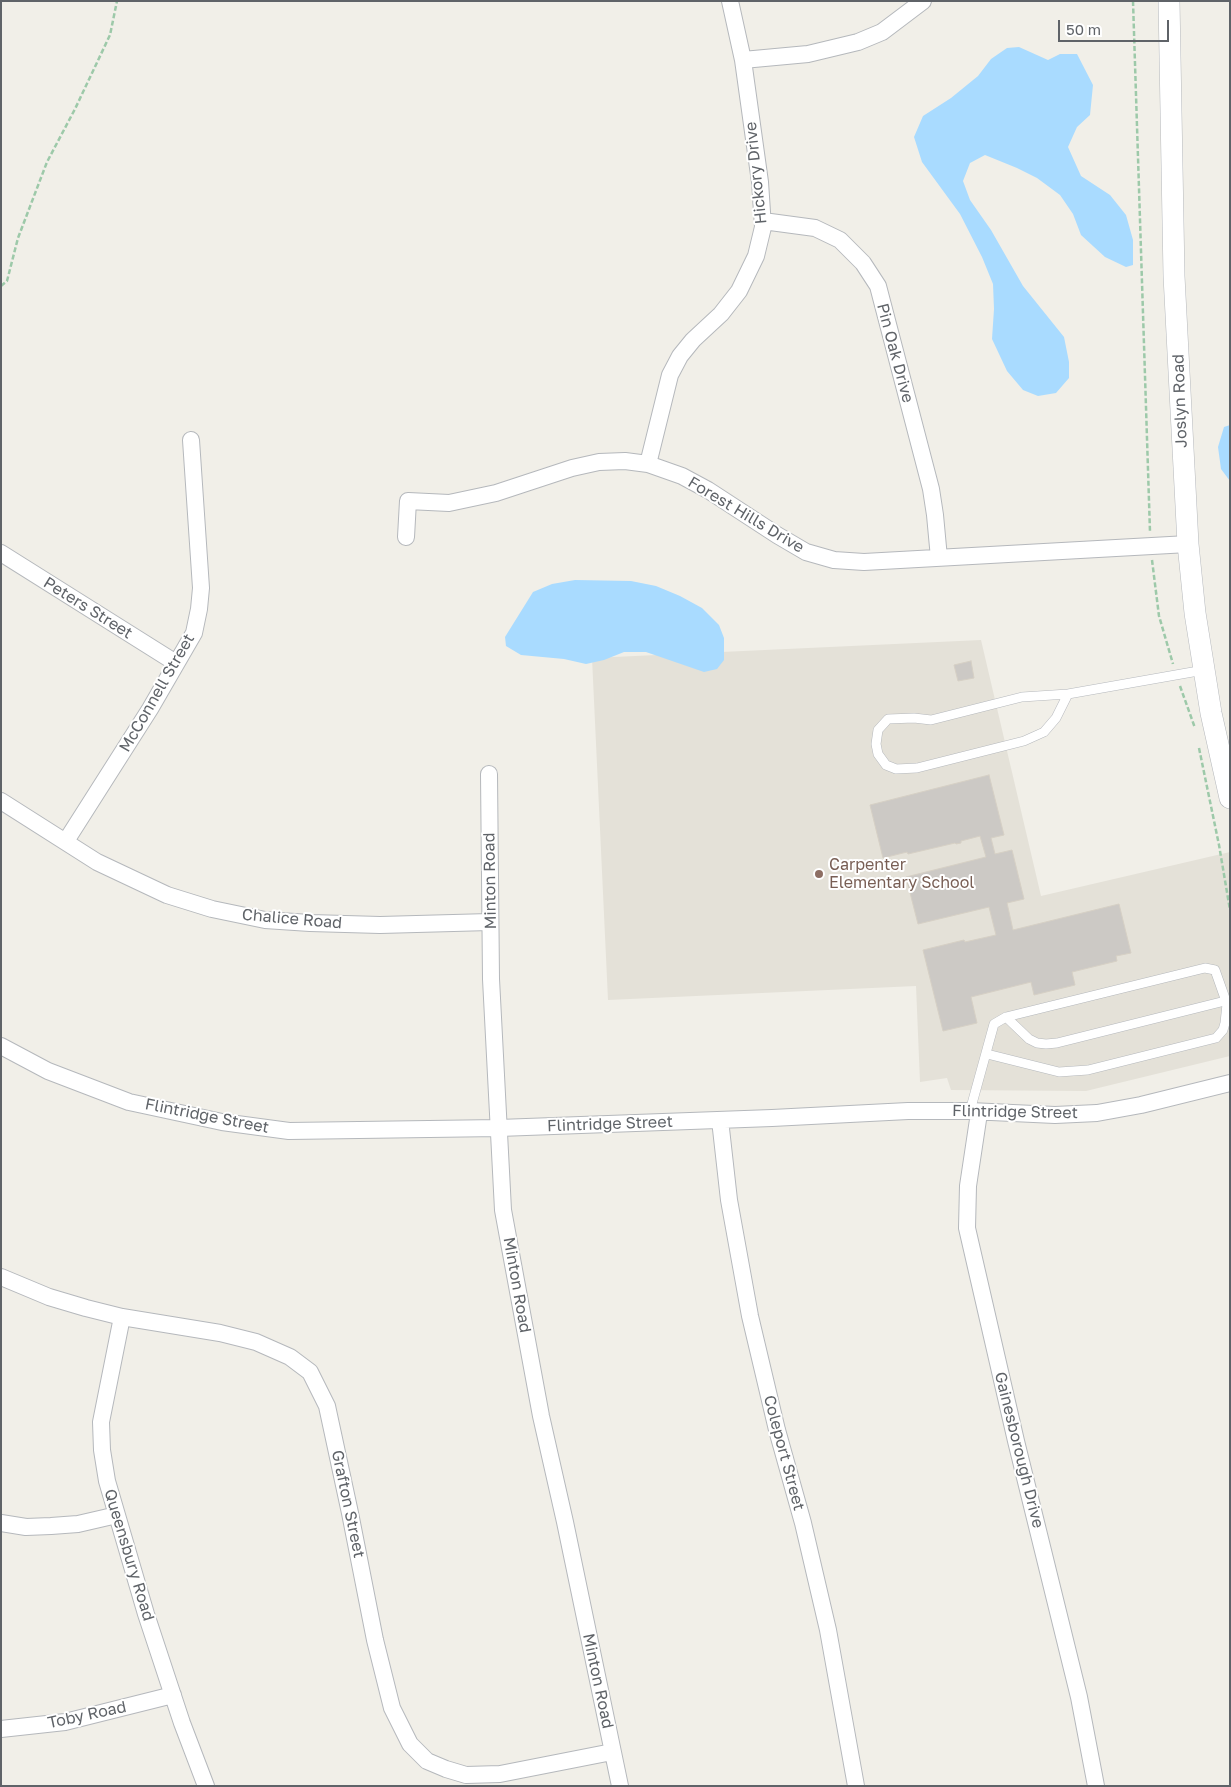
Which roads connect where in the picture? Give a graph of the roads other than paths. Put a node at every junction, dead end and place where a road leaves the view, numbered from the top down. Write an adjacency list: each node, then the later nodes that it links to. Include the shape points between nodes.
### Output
1 (730, 1): 4 (street, Hickory Drive)
2 (923, 1): 4 (street, via 882,32 858,42 808,54)
3 (1169, 1): 9 (street, Joslyn Road, via 1174,276)
4 (742, 60): 5 (street, Hickory Drive)
5 (763, 220): 7 (street, Hickory Drive, via 756,256 739,291 721,314 693,340 670,375); 11 (street, Pin Oak Drive, via 815,228 840,240 863,263 878,286 931,489)
6 (191, 440): 12 (street, McConnell Street, via 201,588 194,633)
7 (648, 464): 8 (street, Forest Hills Drive, via 599,462 496,493 450,503 408,501); 11 (street, Forest Hills Drive, via 682,476 708,490 806,552 834,560 864,562)
8 (406, 537)
9 (1188, 544): 11 (street, Forest Hills Drive); 13 (street, Joslyn Road)
10 (1, 553): 12 (street, Peters Street)
11 (938, 558)
12 (176, 663): 18 (street, McConnell Street)
13 (1204, 670): 14 (lane); 16 (street, Joslyn Road)
14 (1068, 694): 14 (lane, via 1022,698 931,720 888,719 878,730 878,754 886,765 917,768 1024,741 1044,732 1056,718)
15 (489, 774): 19 (street, Minton Road)
16 (1230, 798)
17 (1, 801): 18 (street, Chalice Road)
18 (66, 841): 19 (street, Chalice Road, via 98,862 167,895 265,920 380,924)
19 (490, 922): 27 (street, Minton Road)
20 (1225, 1000): 21 (lane, via 1046,1044 1029,1039); 21 (lane, via 1215,970 1205,968); 23 (lane, via 1225,1023 1216,1038 1088,1070 1060,1072)
21 (1006, 1017): 23 (lane, via 994,1024)
22 (1, 1046): 27 (street, Flintridge Street, via 48,1071 129,1102 222,1122 289,1131)
23 (987, 1054): 25 (lane)
24 (1230, 1082): 25 (street, Flintridge Street, via 1097,1113)
25 (975, 1112): 26 (street, Flintridge Street); 38 (street, Gainesborough Drive, via 967,1228 1080,1697)
26 (720, 1120): 27 (street, Flintridge Street); 37 (street, Coleport Street, via 750,1316 825,1620)
27 (499, 1128): 34 (street, Minton Road, via 503,1210 541,1416)
28 (1, 1278): 29 (street, Grafton Street, via 49,1297)
29 (122, 1317): 30 (street, Queensbury Road, via 102,1422 106,1481); 34 (street, Grafton Street, via 256,1342 290,1357 310,1372 327,1406 392,1708 410,1744 427,1761 466,1775 500,1774)
30 (117, 1515): 31 (street, via 51,1526); 32 (street, Queensbury Road)
31 (1, 1523)
32 (173, 1695): 33 (street, Toby Road, via 65,1722); 35 (street, Queensbury Road)
33 (1, 1729)
34 (612, 1752): 36 (street, Minton Road)
35 (206, 1786)
36 (620, 1786)
37 (856, 1786)
38 (1096, 1786)

